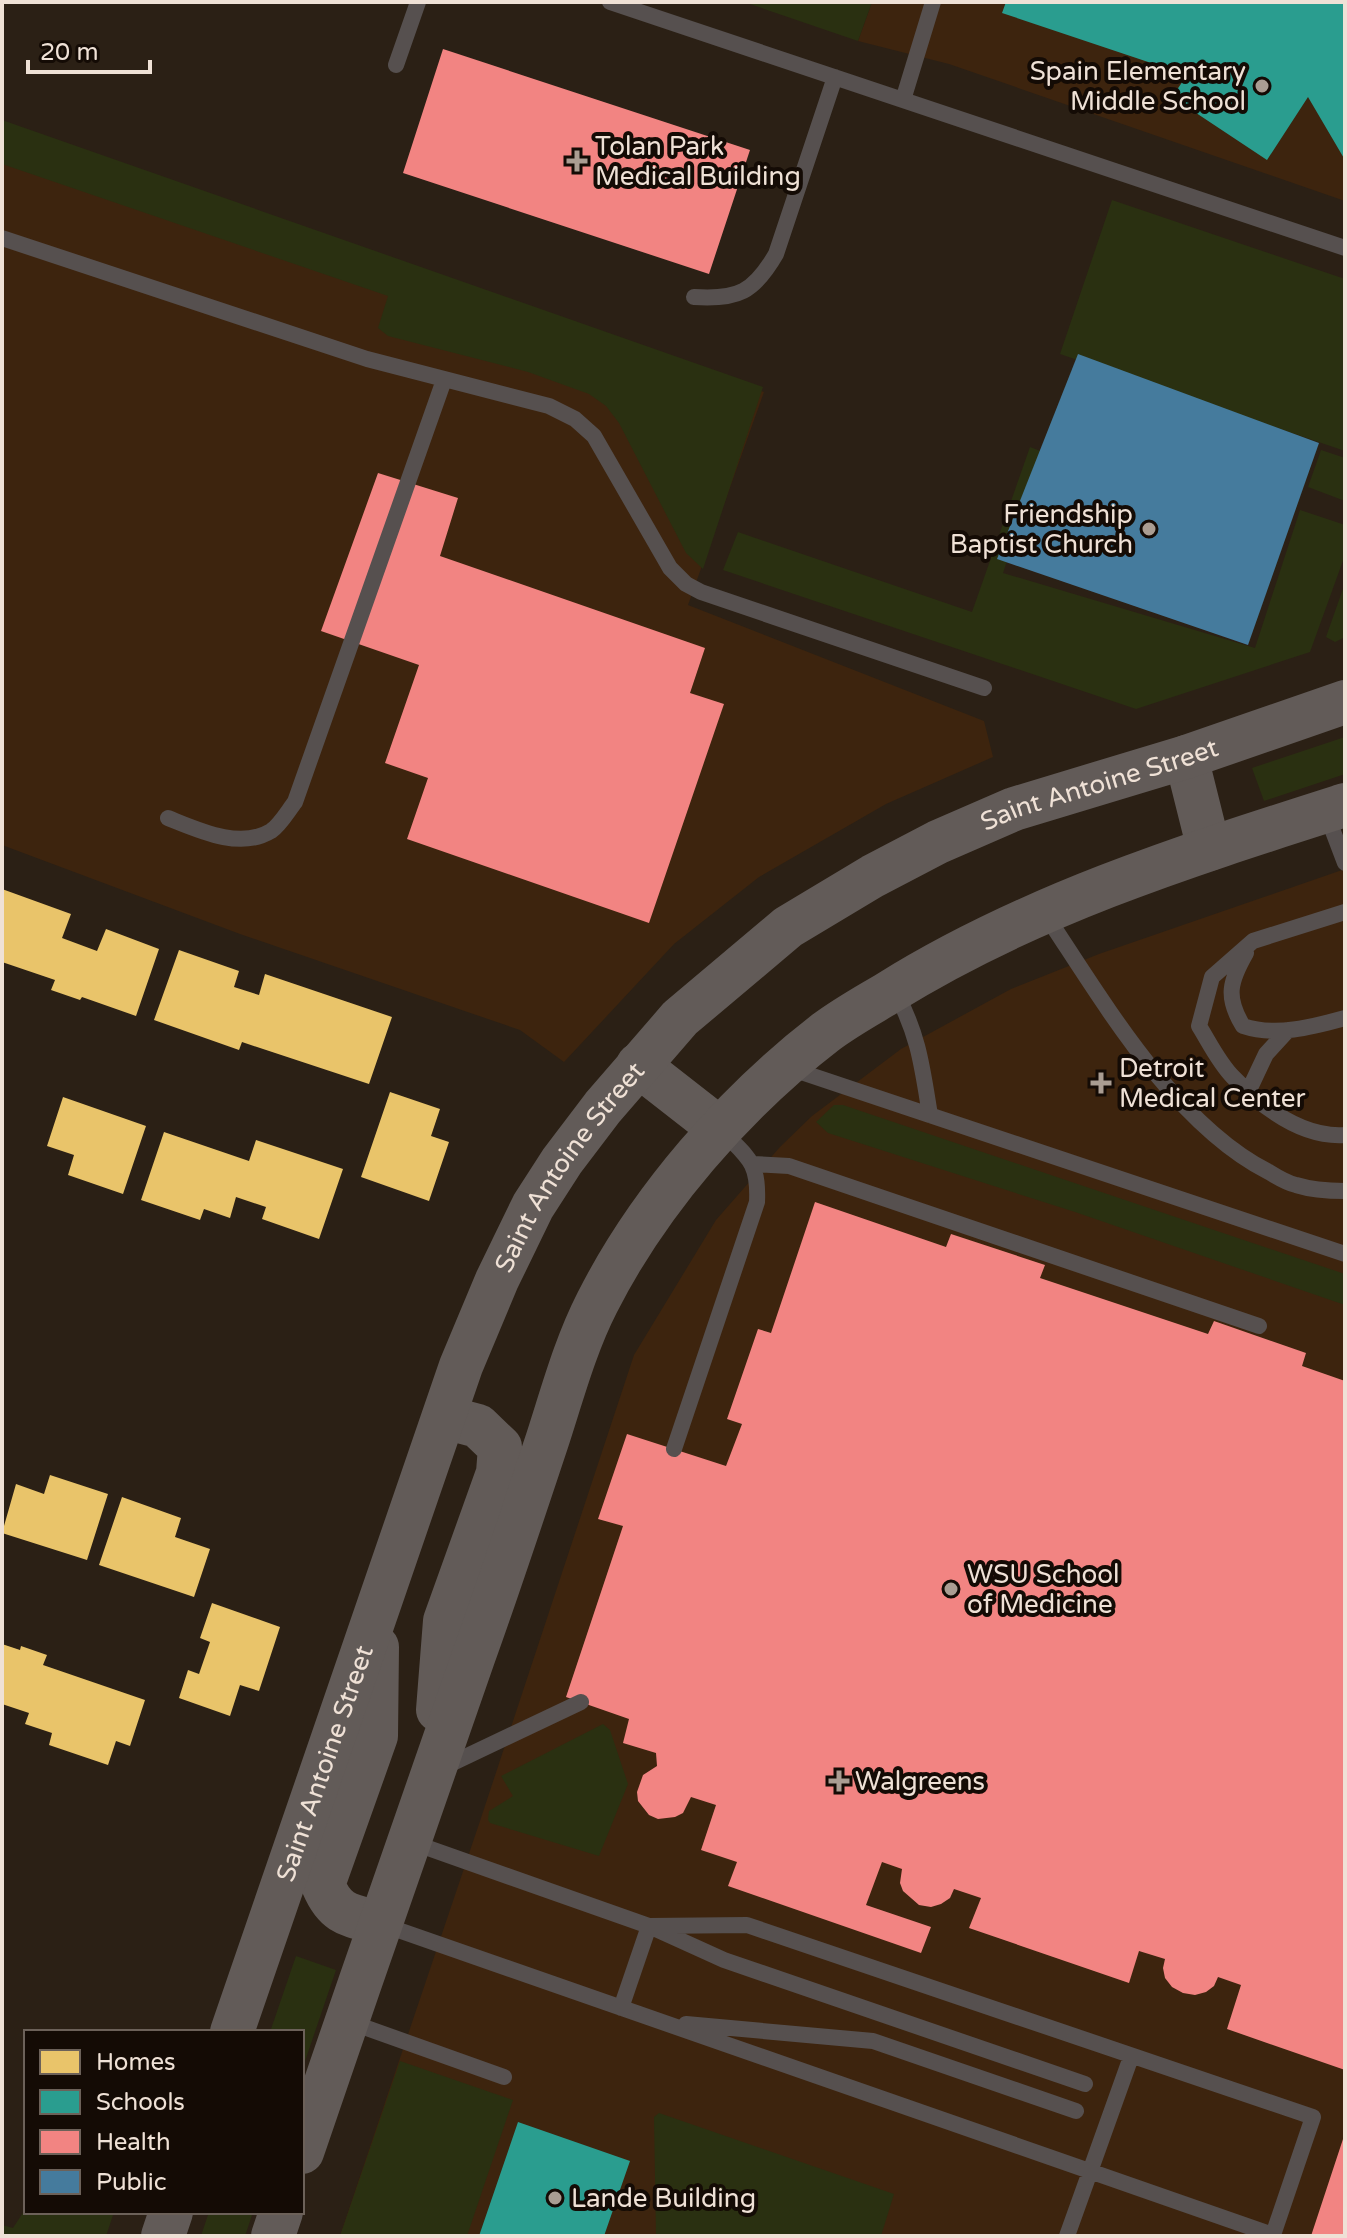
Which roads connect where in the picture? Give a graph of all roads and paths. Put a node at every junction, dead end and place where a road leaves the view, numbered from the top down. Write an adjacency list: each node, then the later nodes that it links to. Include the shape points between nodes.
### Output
1 (418, 2): 4 (lane)
2 (610, 2): 5 (lane)
3 (933, 2): 6 (lane)
4 (396, 65)
5 (835, 77): 6 (lane); 9 (lane, via 776,254 762,277 723,298)
6 (903, 100): 8 (lane)
7 (2, 238): 10 (lane)
8 (1345, 248)
9 (694, 297)
10 (444, 380): 11 (lane, via 549,406 575,419 594,436 670,568 686,584); 15 (lane, via 295,802 271,831 239,840)
11 (984, 688)
12 (1345, 702): 13 (street, Saint Antoine Street)
13 (1186, 757): 16 (street); 24 (street, Saint Antoine Street, via 1014,809 938,842 830,900 734,970)
14 (1335, 808): 16 (street); 17 (lane)
15 (168, 818)
16 (1209, 849): 19 (street)
17 (1345, 863)
18 (1345, 912): 20 (lane)
19 (1044, 913): 21 (street, via 942,960); 31 (lane, via 1150,1064 1202,1126 1245,1160 1294,1185)
20 (1253, 941): 23 (lane, via 1233,976 1232,1009 1243,1026 1264,1033); 26 (lane, via 1212,977 1199,1026 1232,1076)
21 (894, 989): 25 (street, via 828,1030); 27 (lane, via 919,1044)
22 (1345, 1018): 23 (lane)
23 (1288, 1030): 26 (lane, via 1266,1054)
24 (638, 1065): 28 (street); 34 (street, Saint Antoine Street, via 533,1206 473,1337)
25 (785, 1067): 27 (lane); 28 (street)
26 (1249, 1090): 29 (lane, via 1284,1121 1331,1136)
27 (930, 1115): 32 (lane)
28 (720, 1129): 30 (lane); 38 (street, via 635,1237 597,1304)
29 (1345, 1135)
30 (753, 1164): 33 (lane, via 789,1166); 35 (lane, via 757,1202)
31 (1345, 1191)
32 (1345, 1254)
33 (1259, 1326)
34 (444, 1417): 36 (street, Saint Antoine Street); 38 (street, via 478,1426 500,1447 498,1473 445,1621)
35 (674, 1449)
36 (378, 1604): 40 (street, via 376,1736 323,1885 331,1903 347,1914); 45 (street, Saint Antoine Street)
37 (581, 1702): 38 (lane)
38 (434, 1772): 39 (street)
39 (409, 1841): 40 (street); 41 (lane)
40 (380, 1923): 42 (lane); 43 (street)
41 (649, 1926): 42 (lane); 46 (lane, via 747,1925); 48 (lane, via 724,1960)
42 (621, 2008): 44 (lane)
43 (346, 2021): 47 (lane); 50 (street)
44 (661, 2022): 49 (lane, via 873,2041); 51 (lane)
45 (233, 2030)
46 (1131, 2057): 51 (lane); 51 (lane, via 1313,2117 1273,2235)
47 (504, 2077)
48 (1085, 2084)
49 (1076, 2111)
50 (304, 2146)
51 (1090, 2172): 56 (lane)
52 (170, 2214): 54 (street)
53 (280, 2214): 55 (street)
54 (163, 2236)
55 (273, 2236)
56 (1067, 2236)

